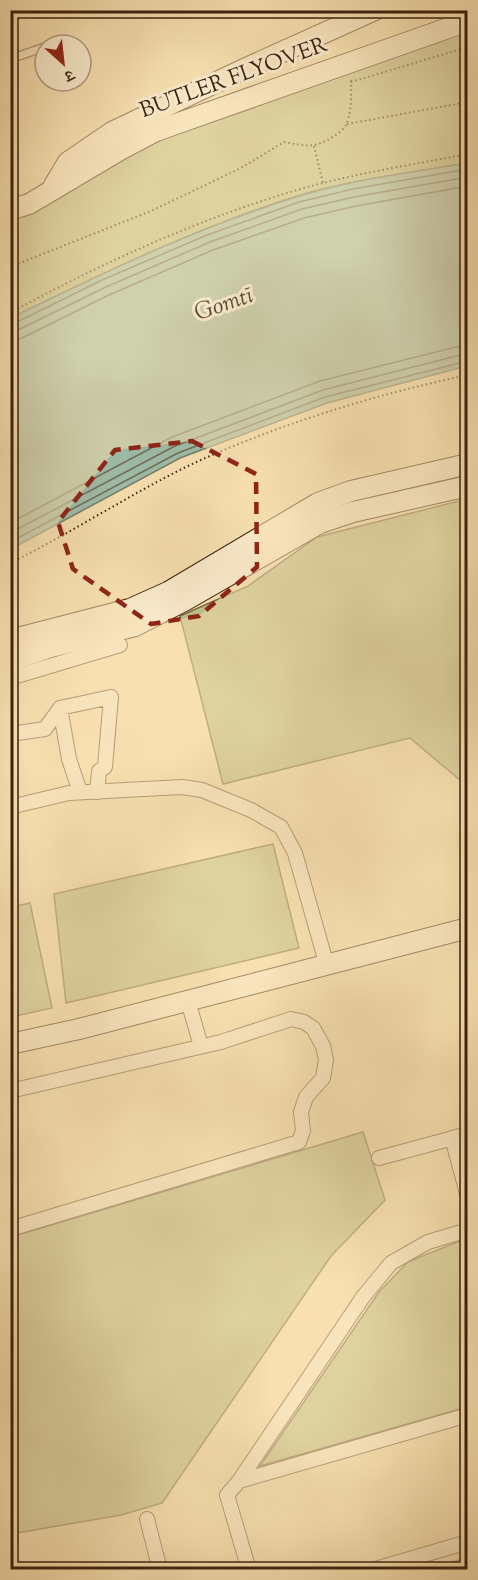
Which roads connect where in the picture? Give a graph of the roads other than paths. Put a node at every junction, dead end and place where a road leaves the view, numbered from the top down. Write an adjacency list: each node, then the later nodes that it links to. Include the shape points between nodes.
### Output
1 (375, 10): 5 (street, via 242,70)
2 (468, 21): 5 (street, BUTLER FLYOVER, via 156,131)
3 (33, 51): 4 (lane)
4 (10, 59)
5 (116, 141): 6 (street, via 29,204)
6 (10, 210)
7 (468, 464): 9 (street, via 351,491 318,503 168,592 130,609)
8 (468, 486): 11 (street, via 320,523 135,626 51,646)
9 (10, 640)
10 (120, 645): 12 (street)
11 (10, 661)
12 (10, 678)
13 (60, 708): 14 (street, via 45,729); 15 (street, via 69,759); 16 (street, via 111,697 105,767 99,771)
14 (10, 734)
15 (80, 792): 16 (street); 17 (street)
16 (97, 792): 19 (street, via 202,790 281,827 295,853)
17 (10, 807)
18 (468, 928): 19 (street)
19 (327, 966): 20 (street)
20 (188, 1001): 21 (street); 22 (street)
21 (10, 1044)
22 (201, 1046): 23 (street); 28 (street, via 291,1019 313,1028 326,1060 323,1078 306,1097 301,1112 303,1131 299,1142)
23 (10, 1091)
24 (468, 1134): 25 (street)
25 (452, 1138): 26 (street); 27 (street)
26 (379, 1158)
27 (468, 1197)
28 (10, 1229)
29 (468, 1230): 31 (street, via 428,1242 392,1263 363,1297)
30 (468, 1415): 31 (street)
31 (238, 1481): 35 (street, via 227,1495)
32 (147, 1520): 34 (street)
33 (468, 1542): 36 (street)
34 (160, 1569)
35 (249, 1569)
36 (372, 1569)

